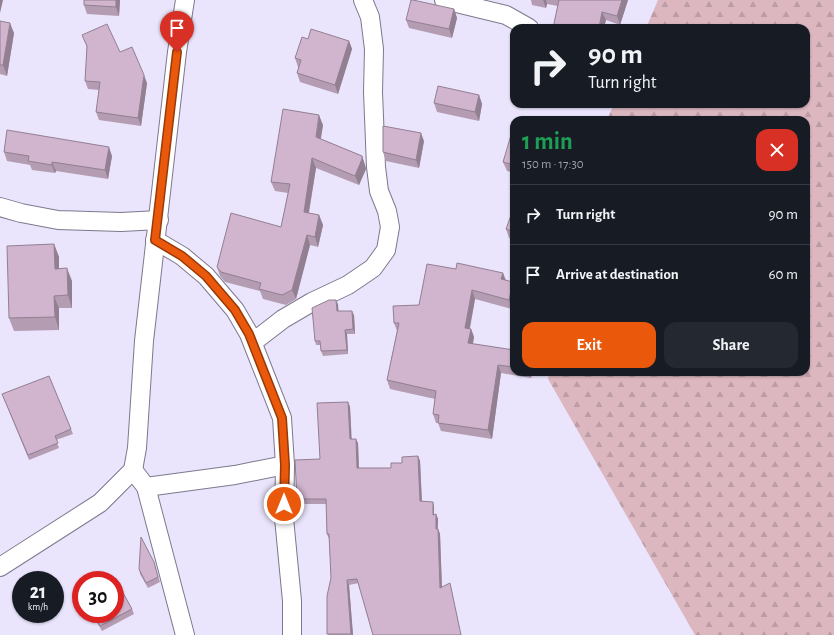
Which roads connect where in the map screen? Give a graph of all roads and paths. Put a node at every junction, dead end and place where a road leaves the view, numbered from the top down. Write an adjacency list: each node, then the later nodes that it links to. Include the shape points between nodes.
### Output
1 (185, 0): 6 (street)
2 (363, 0): 8 (street, via 370,17 374,49 376,167 379,191 390,227 386,250 372,268 348,286 312,302 283,319)
3 (444, 0): 4 (street, via 506,15)
4 (522, 24)
5 (0, 207): 6 (street, via 58,220)
6 (159, 220): 7 (street)
7 (155, 240): 8 (street, via 182,256 206,276 235,310); 10 (street)
8 (253, 342): 9 (street, via 282,418)
9 (285, 465): 11 (street, via 235,475); 14 (street, via 284,518 292,601)
10 (133, 470): 11 (street); 12 (street, via 100,503)
11 (146, 487): 13 (street)
12 (0, 567)
13 (185, 635)
14 (292, 635)

